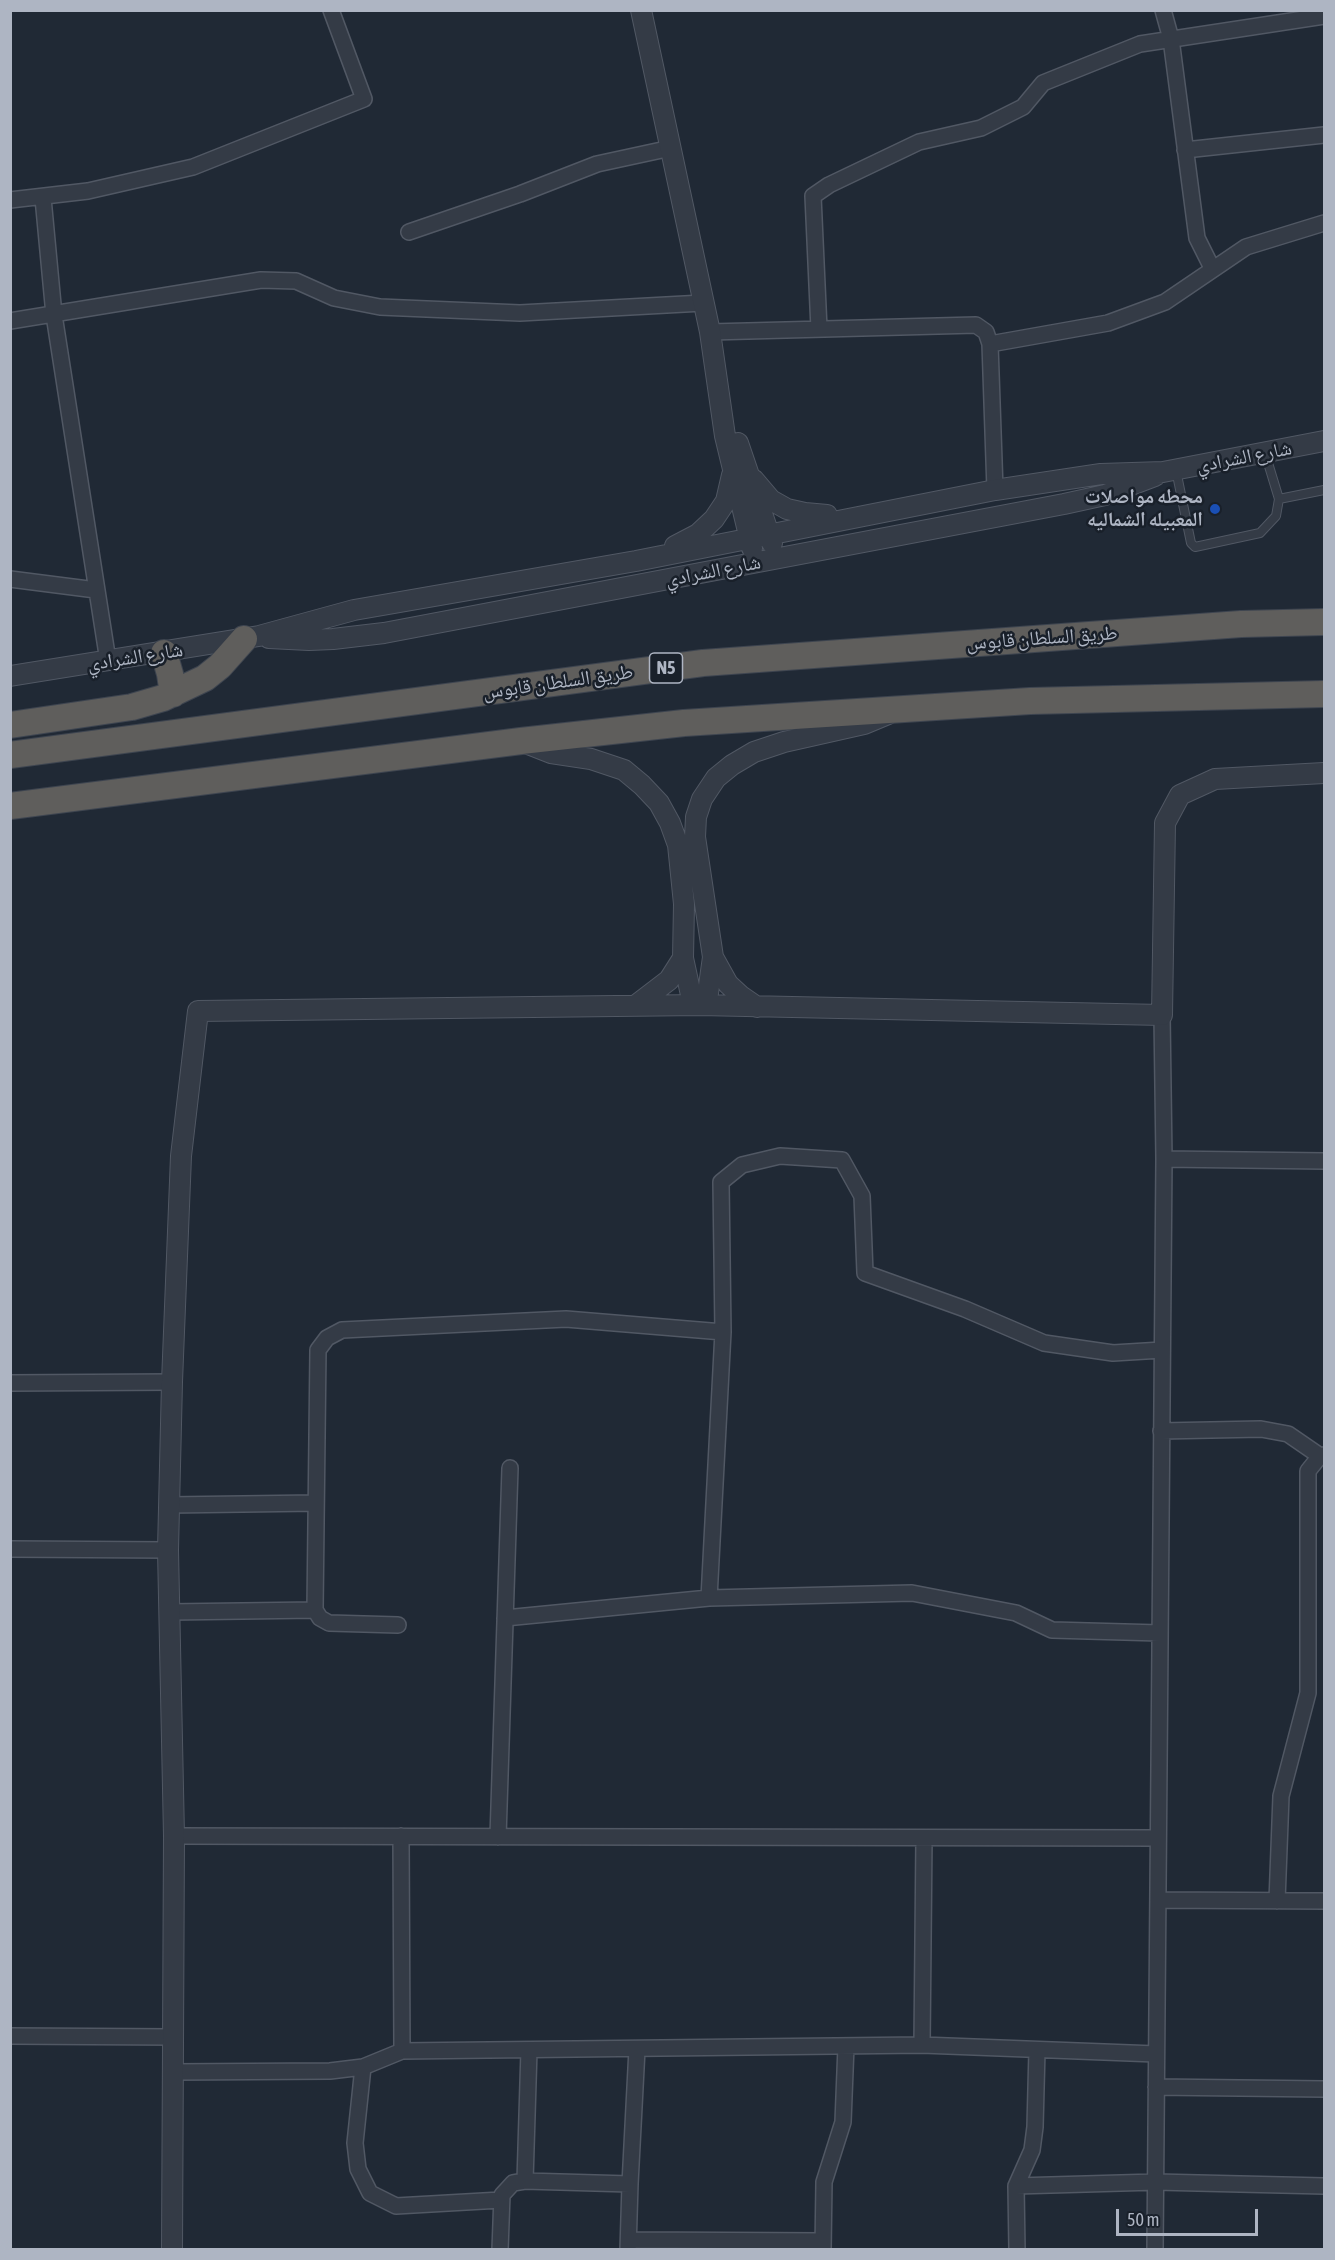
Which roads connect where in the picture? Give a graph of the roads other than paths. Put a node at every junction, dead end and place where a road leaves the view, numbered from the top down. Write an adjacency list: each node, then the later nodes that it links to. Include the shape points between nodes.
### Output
1 (332, 10): 9 (street, via 364,99 193,167)
2 (641, 10): 7 (street)
3 (1164, 10): 5 (street)
4 (1324, 16): 5 (street)
5 (1171, 39): 8 (street); 17 (street, via 1140,44 1043,83 1023,107 981,128 920,142 813,196)
6 (1324, 135): 8 (street)
7 (671, 148): 12 (street, via 597,164); 14 (street)
8 (1185, 150): 13 (street, via 1197,238)
9 (44, 198): 10 (street); 15 (street)
10 (10, 200)
11 (1324, 223): 13 (street, via 1246,247)
12 (409, 232)
13 (1212, 268): 19 (street, via 1165,302 1108,323)
14 (704, 303): 15 (street, via 520,313 380,308 334,298 297,281 261,280); 18 (street)
15 (54, 315): 16 (street); 34 (street)
16 (10, 321)
17 (819, 329): 18 (street); 19 (street, via 976,326 986,332)
18 (710, 332): 22 (street, via 721,402)
19 (990, 344): 24 (street)
20 (1324, 441): 21 (street, شارع الشرادي)
21 (1265, 453): 23 (street, شارع الشرادي); 26 (lane)
22 (740, 469): 27 (street, via 764,493 787,508); 28 (street); 29 (street); 31 (street, via 726,501 707,527)
23 (1169, 471): 24 (street, شارع الشرادي, via 1101,474); 26 (lane, via 1195,547 1260,533 1276,516); 30 (street, شارع الشرادي, via 1085,500)
24 (995, 490): 27 (street, شارع الشرادي)
25 (1324, 490): 26 (lane)
26 (1279, 499)
27 (859, 516): 28 (street, شارع الشرادي)
28 (768, 533): 29 (street, شارع الشرادي); 30 (street)
29 (749, 537): 31 (street, شارع الشرادي); 32 (street)
30 (777, 559): 32 (street, شارع الشرادي)
31 (636, 561): 36 (street, شارع الشرادي, via 354,610)
32 (755, 563): 36 (street, شارع الشرادي, via 384,633 309,640)
33 (10, 579): 34 (street)
34 (96, 590): 38 (street)
35 (1324, 622): 45 (highway, طريق السلطان قابوس / N5, via 1241,624 703,663)
36 (251, 638): 37 (street, شارع الشرادي); 40 (highway, via 206,678)
37 (164, 653): 38 (street, شارع الشرادي); 40 (highway)
38 (108, 661): 39 (street, شارع الشرادي)
39 (10, 676)
40 (173, 694): 43 (highway, via 132,707)
41 (1324, 694): 42 (highway, via 1030,700)
42 (902, 709): 44 (highway, via 684,723); 48 (street, via 864,724 754,752 716,778 702,800 695,837)
43 (10, 725)
44 (520, 741): 47 (highway); 49 (street, via 551,753 591,759 624,770 659,803 678,845 684,904)
45 (10, 755)
46 (1324, 773): 53 (street, via 1215,779 1180,795 1165,823)
47 (10, 806)
48 (713, 957): 50 (street, via 708,993); 52 (street, via 728,984)
49 (683, 958): 50 (street, via 691,995); 51 (street, via 669,980)
50 (700, 1005): 51 (street); 52 (street)
51 (635, 1006): 58 (street, via 198,1011 181,1156)
52 (757, 1007): 53 (street)
53 (1161, 1015): 54 (street)
54 (1164, 1159): 55 (street); 57 (street)
55 (1324, 1161)
56 (723, 1332): 57 (street, via 721,1182 742,1165 780,1156 842,1160 862,1196 865,1273 1044,1343 1113,1353); 63 (street, via 566,1319 342,1330 327,1338 318,1350); 67 (street)
57 (1162, 1350): 60 (street)
58 (172, 1382): 59 (street); 64 (street)
59 (10, 1383)
60 (1161, 1431): 61 (street, via 1261,1429 1288,1434); 72 (street)
61 (1322, 1456): 79 (street, via 1308,1471 1308,1693 1281,1796)
62 (510, 1468): 70 (street)
63 (316, 1503): 64 (street); 68 (street)
64 (169, 1505): 66 (street)
65 (10, 1549): 66 (street)
66 (168, 1550): 69 (street)
67 (709, 1598): 70 (street); 72 (street, via 912,1593 1016,1613 1052,1630)
68 (315, 1610): 69 (street); 71 (street, via 329,1623)
69 (170, 1612): 73 (street)
70 (505, 1618): 75 (street)
71 (398, 1625)
72 (1160, 1633): 77 (street)
73 (174, 1836): 74 (street); 82 (street)
74 (401, 1836): 75 (street); 88 (street)
75 (498, 1837): 76 (street)
76 (924, 1838): 77 (street); 83 (street)
77 (1158, 1838): 78 (street)
78 (1158, 1900): 79 (street); 89 (street)
79 (1277, 1901): 80 (street)
80 (1324, 1901)
81 (10, 2036): 82 (street)
82 (173, 2037): 91 (street)
83 (922, 2045): 84 (street); 87 (street)
84 (846, 2046): 85 (street); 101 (street, via 843,2122 824,2182)
85 (637, 2049): 86 (street); 96 (street)
86 (529, 2050): 88 (street); 94 (street)
87 (1037, 2050): 89 (street); 97 (street, via 1032,2150)
88 (402, 2051): 90 (street)
89 (1156, 2054): 92 (street)
90 (363, 2067): 91 (street, via 330,2071); 99 (street, via 356,2143 358,2169 370,2193 396,2206)
91 (173, 2072): 102 (street)
92 (1156, 2087): 93 (street); 95 (street)
93 (1324, 2089)
94 (525, 2181): 96 (street); 99 (street, via 506,2188)
95 (1156, 2182): 97 (street); 98 (street); 105 (street)
96 (630, 2184): 100 (street)
97 (1017, 2186): 104 (street)
98 (1324, 2186)
99 (501, 2200): 103 (street)
100 (629, 2245): 101 (street)
101 (823, 2245)
102 (172, 2250)
103 (500, 2250)
104 (1017, 2250)
105 (1155, 2250)

